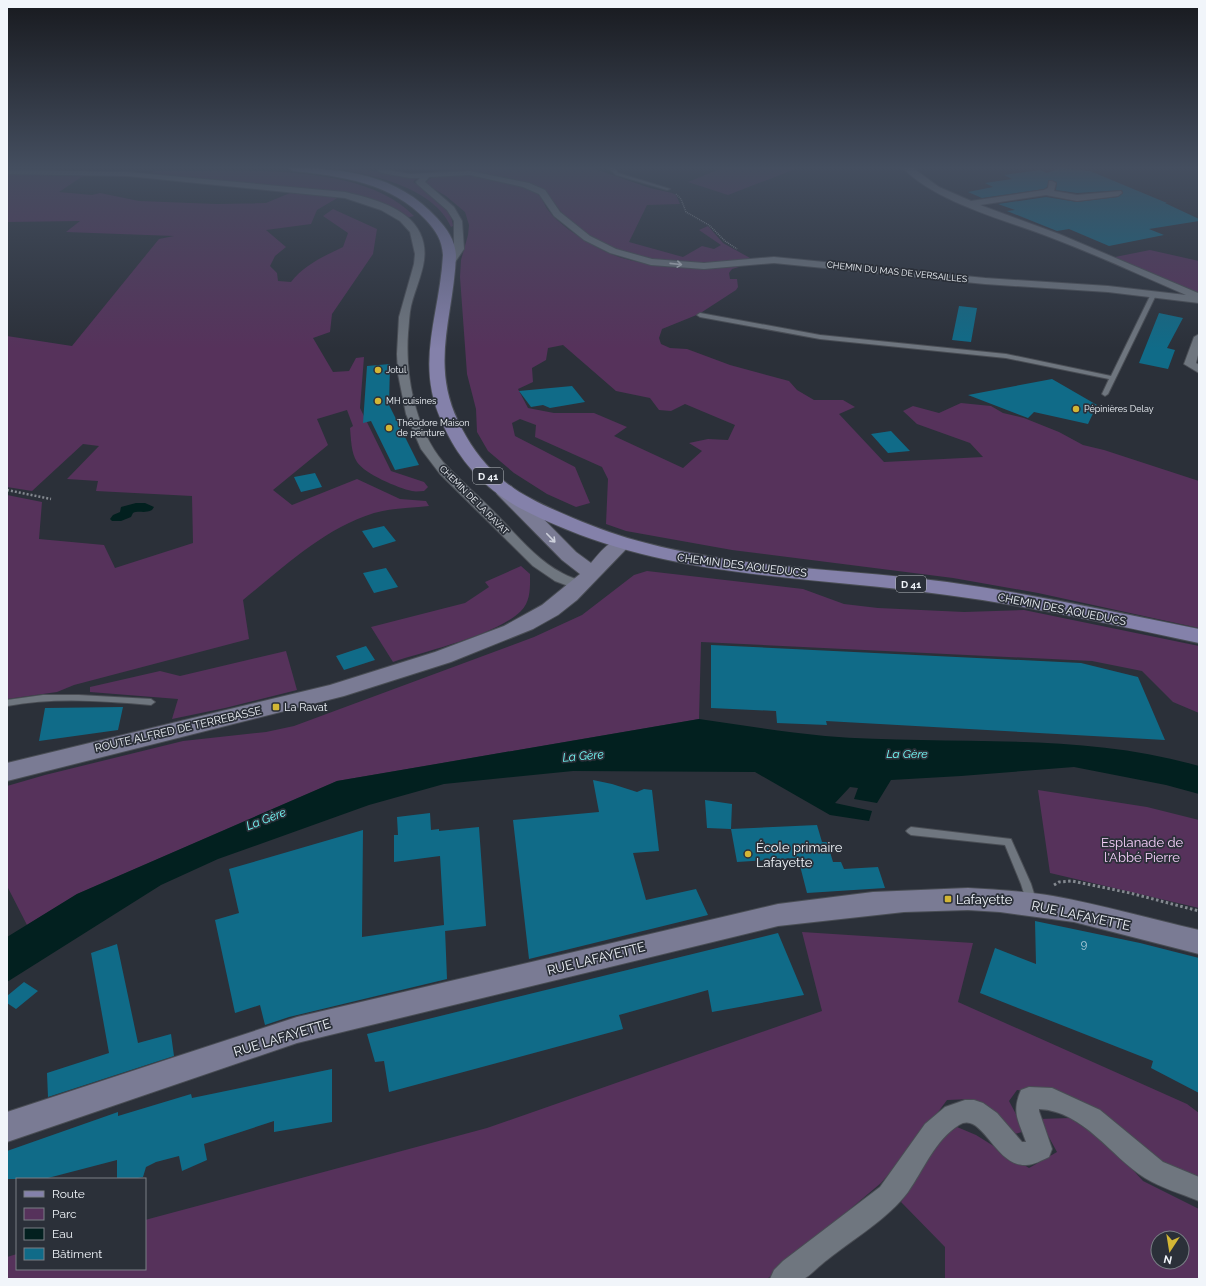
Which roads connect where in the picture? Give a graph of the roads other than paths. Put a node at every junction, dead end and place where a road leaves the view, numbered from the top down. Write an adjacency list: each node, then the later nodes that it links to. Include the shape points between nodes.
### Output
1 (411, 228): 17 (street, CHEMIN DE LA RAVAT, via 415,232 420,255 419,269 404,316 402,348 409,401 421,438 437,463 514,540 555,575)
2 (439, 228): 6 (main road, CHEMIN DES AQUEDUCS / D 41, via 450,250)
3 (460, 228): 6 (street, via 459,249)
4 (574, 228): 7 (street, CHEMIN DU MAS DE VERSAILLES, one-way to 7, via 622,254 651,262 686,266 759,261 808,263)
5 (1034, 228): 8 (street)
6 (448, 266): 15 (main road, CHEMIN DES AQUEDUCS / D 41, via 436,366 443,409 476,464)
7 (1153, 295): 9 (street, CHEMIN DU MAS DE VERSAILLES); 13 (lane)
8 (1199, 297)
9 (1199, 300)
10 (700, 315): 13 (lane, via 820,337 1006,356)
11 (1199, 337): 12 (street, via 1190,360 1190,364)
12 (1199, 370)
13 (1113, 378): 14 (lane)
14 (1105, 394)
15 (504, 490): 16 (main road, CHEMIN DES AQUEDUCS / D 41, via 538,510 577,528); 17 (main road, one-way to 17, via 569,556)
16 (621, 544): 17 (main road, ROUTE ALFRED DE TERREBASSE); 18 (main road, CHEMIN DES AQUEDUCS / D 41, via 686,560 969,592)
17 (586, 580): 21 (main road, ROUTE ALFRED DE TERREBASSE, via 535,619 474,645 374,680 320,696)
18 (1199, 636)
19 (151, 702): 20 (lane, via 61,698)
20 (7, 703)
21 (7, 772)
22 (911, 831): 23 (lane, via 1008,842)
23 (1032, 904): 24 (main road, RUE LAFAYETTE, via 1063,909); 25 (main road, RUE LAFAYETTE, via 994,900 897,902 818,909 750,921 298,1030)
24 (1199, 942)
25 (7, 1127)
26 (1199, 1190): 27 (street, via 1154,1170 1092,1118 1052,1100 1029,1098 1026,1104 1040,1149 1028,1154 1018,1153 978,1112 966,1110 952,1114 940,1124 892,1193)
27 (784, 1279)

